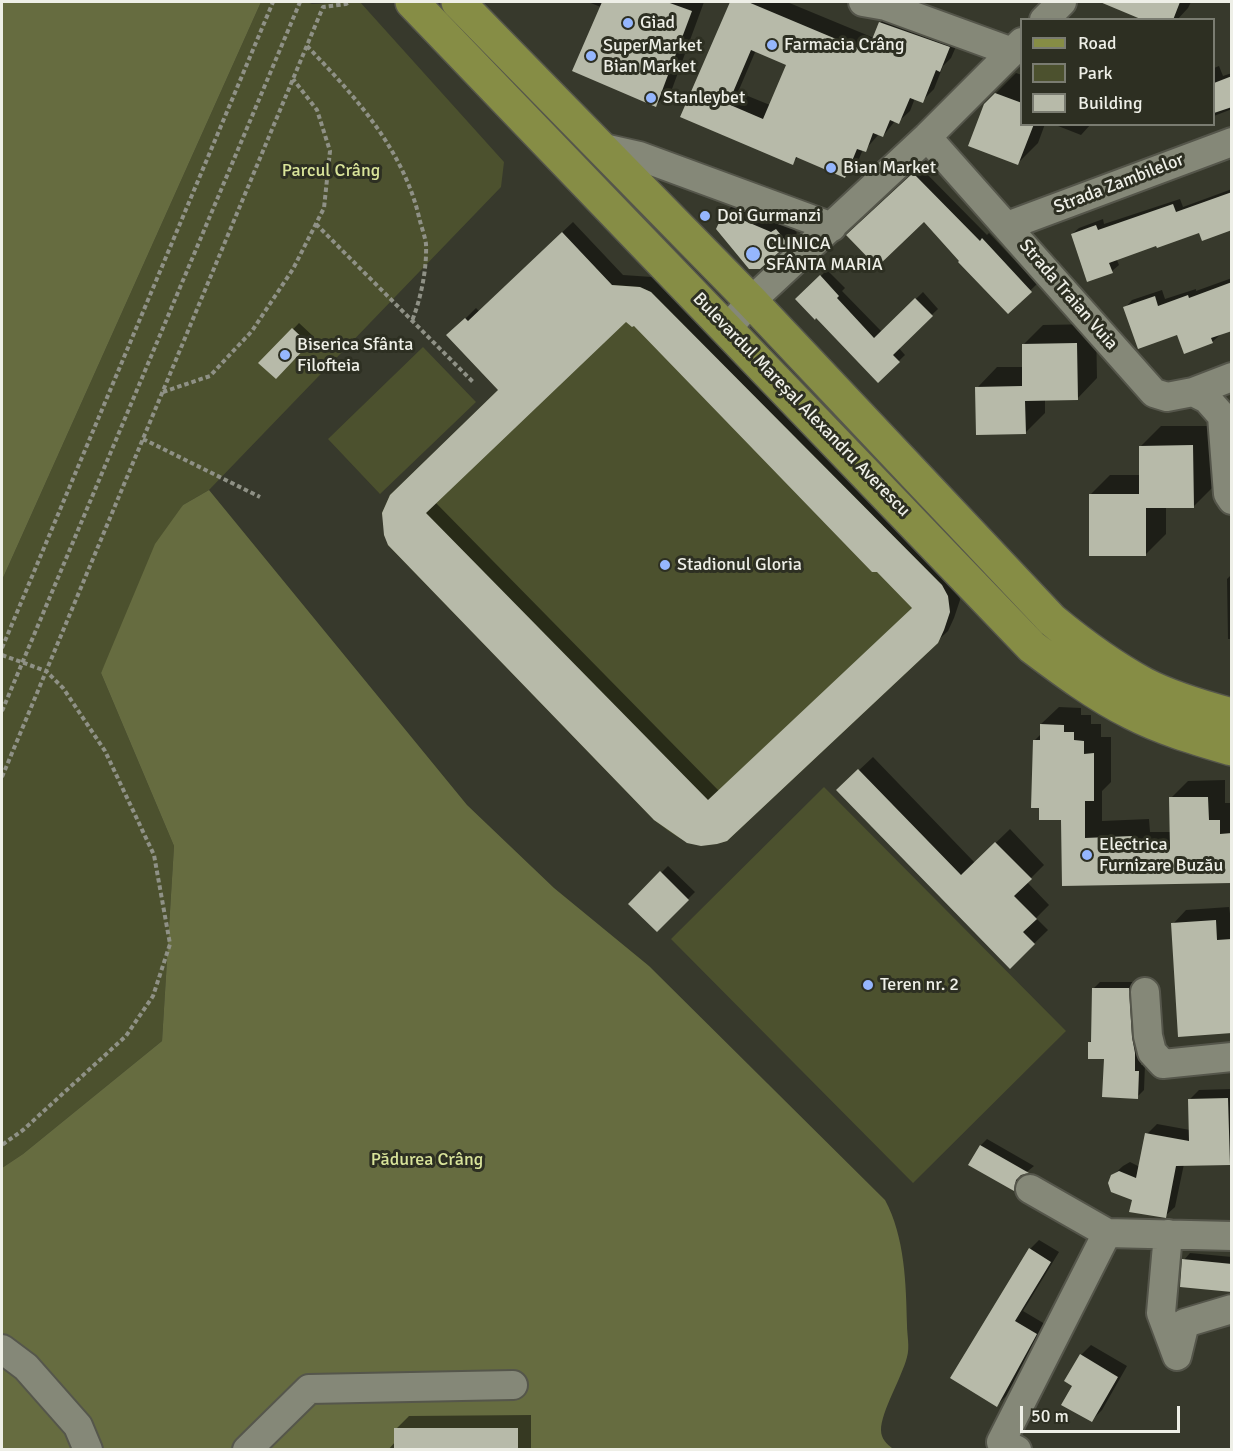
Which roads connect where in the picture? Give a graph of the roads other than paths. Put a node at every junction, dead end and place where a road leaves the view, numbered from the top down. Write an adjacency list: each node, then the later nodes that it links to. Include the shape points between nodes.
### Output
1 (412, 2): 13 (main road, Bulevardul Mareșal Alexandru Averescu)
2 (458, 2): 9 (main road, Bulevardul Mareșal Alexandru Averescu)
3 (862, 2): 6 (street)
4 (1062, 2): 5 (street)
5 (1046, 18)
6 (1017, 47): 7 (street)
7 (927, 137): 10 (street, Strada Traian Vuia); 11 (street)
8 (1232, 142): 10 (street, Strada Zambilelor)
9 (599, 147): 11 (street, via 639,156); 12 (main road, Bulevardul Mareșal Alexandru Averescu)
10 (1007, 226): 15 (street, Strada Traian Vuia, via 1154,393 1167,397)
11 (831, 227): 12 (street)
12 (751, 301): 13 (street); 17 (main road, Bulevardul Mareșal Alexandru Averescu, via 1052,620 1081,644 1144,684)
13 (728, 328): 18 (main road, Bulevardul Mareșal Alexandru Averescu, via 1032,647 1132,713)
14 (1232, 376): 15 (street, Strada Traian Vuia)
15 (1193, 392): 16 (street, via 1207,399 1222,416 1228,494)
16 (1232, 500)
17 (1232, 715)
18 (1232, 749)
19 (1145, 992): 20 (street, via 1148,1036 1152,1052 1163,1064)
20 (1232, 1057)
21 (1030, 1190): 22 (street)
22 (1107, 1233): 23 (street); 30 (street, via 1001,1442)
23 (1168, 1234): 24 (street); 25 (street, via 1173,1318)
24 (1232, 1236)
25 (1229, 1314)
26 (2, 1349): 28 (street, via 26,1367 78,1426)
27 (513, 1385): 29 (street, via 309,1389)
28 (88, 1449)
29 (247, 1449)
30 (1017, 1449)

